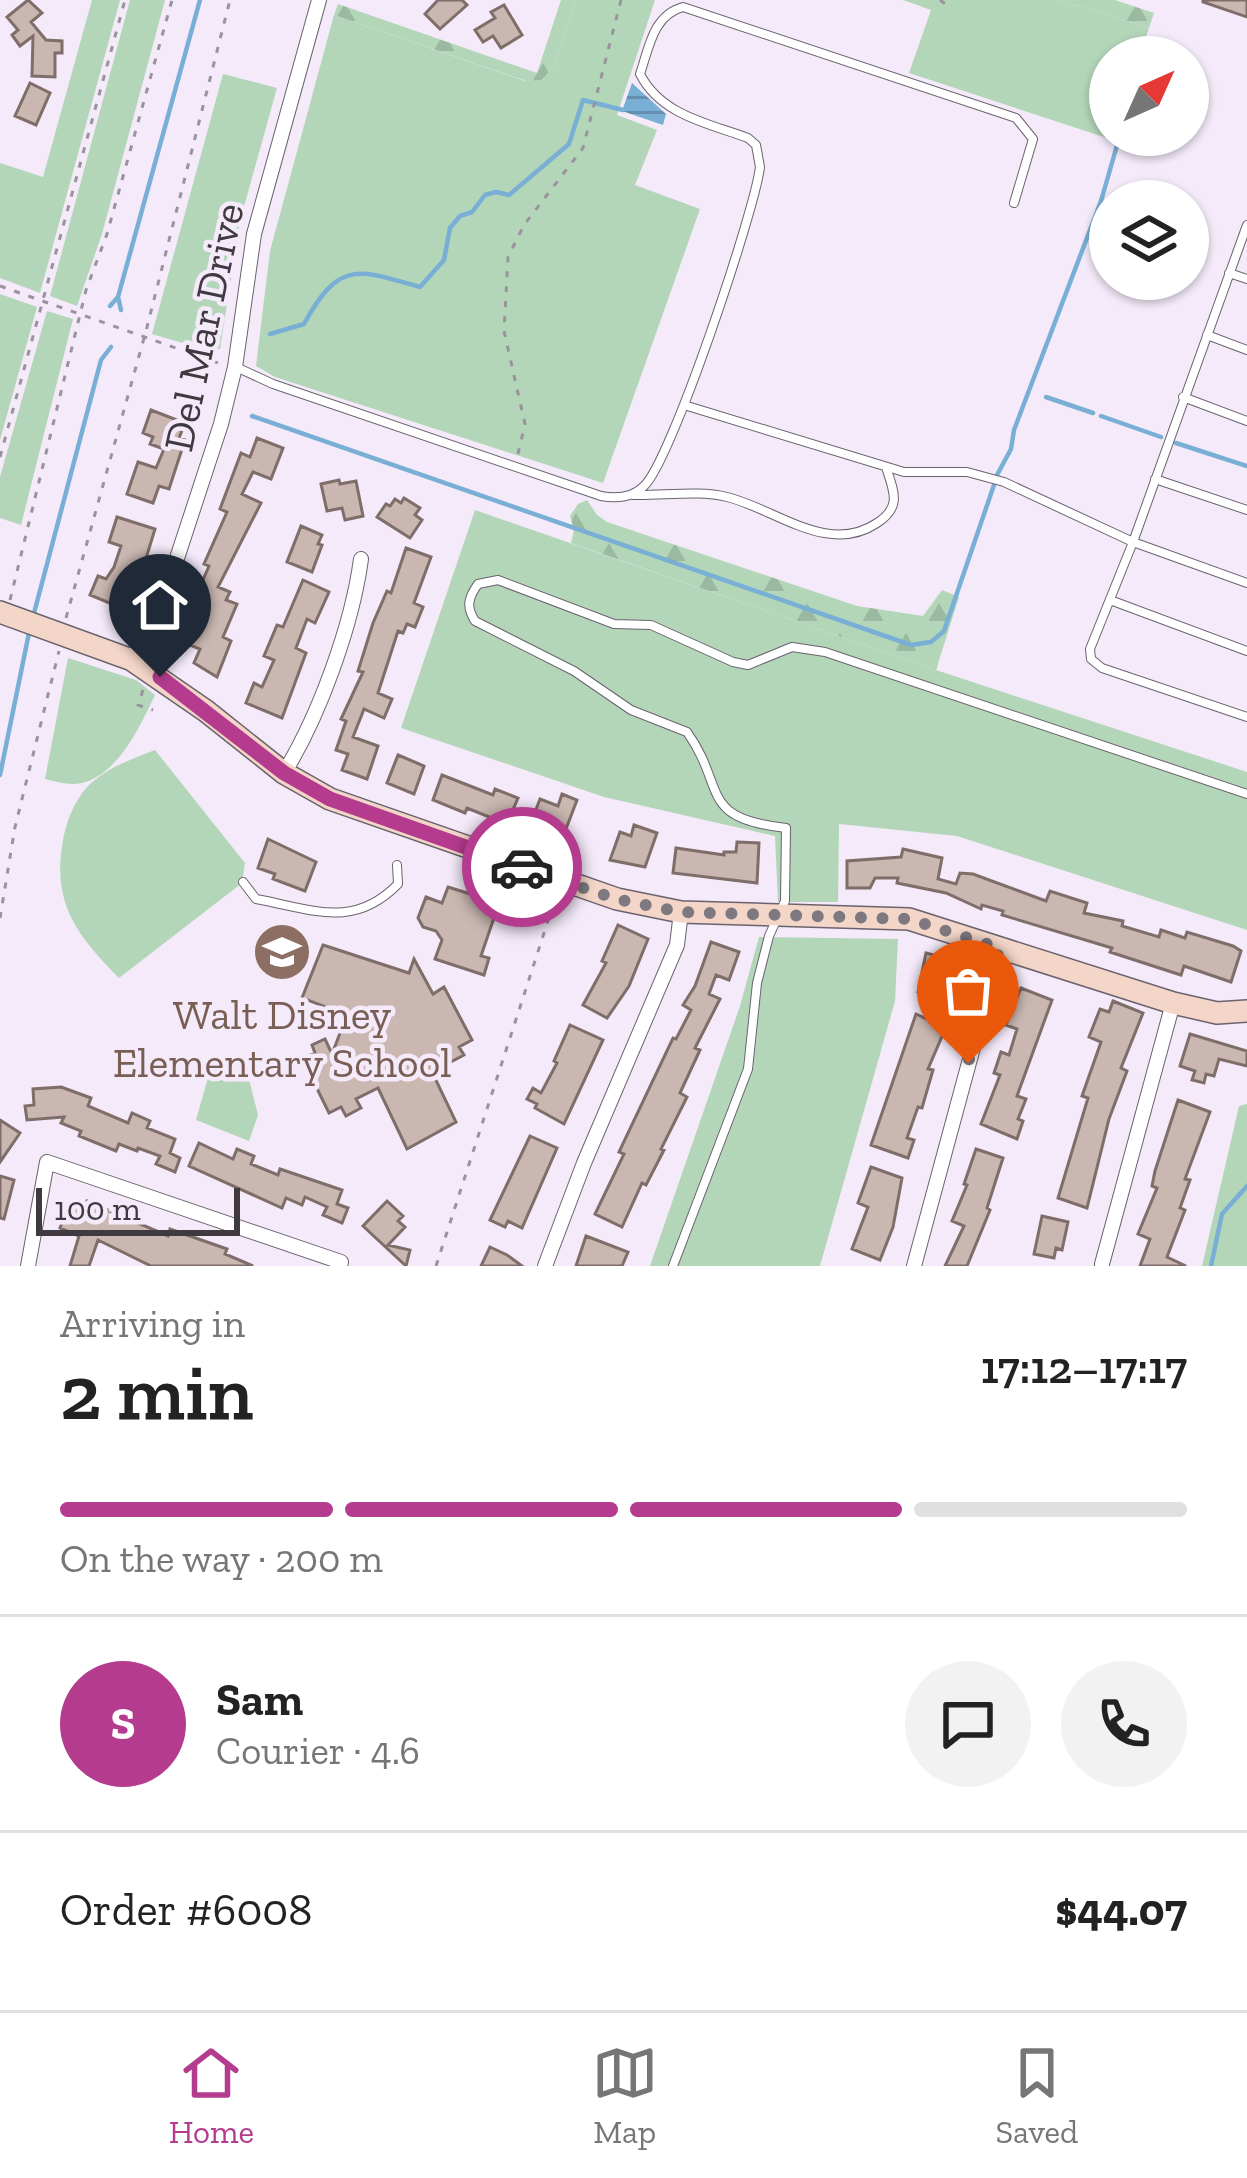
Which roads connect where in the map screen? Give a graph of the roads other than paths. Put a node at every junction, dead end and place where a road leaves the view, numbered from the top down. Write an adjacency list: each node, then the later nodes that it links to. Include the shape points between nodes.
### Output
1 (320, 0): 8 (street, Del Mar Drive, via 254,234)
2 (1014, 203): 10 (lane, via 1033,139 1016,118 673,10 657,26 644,82 670,110 748,138 760,155 759,179)
3 (1247, 224): 4 (lane)
4 (1229, 273): 5 (lane); 6 (lane)
5 (1247, 279)
6 (1207, 335): 7 (lane); 9 (lane)
7 (1247, 350)
8 (235, 367): 14 (lane, via 601,496); 22 (street, Del Mar Drive, via 161,607)
9 (1183, 397): 11 (lane); 13 (lane)
10 (684, 405): 12 (lane); 14 (lane, via 659,466)
11 (1247, 421)
12 (886, 466): 14 (lane, via 892,514 854,536 804,527 724,496); 16 (lane, via 1004,482)
13 (1155, 479): 15 (lane); 16 (lane)
14 (631, 495)
15 (1247, 510)
16 (1133, 542): 18 (lane); 19 (lane)
17 (362, 559): 24 (street, via 309,733)
18 (1247, 583)
19 (1110, 600): 21 (lane); 23 (lane, via 1091,659)
20 (10, 616): 22 (street)
21 (1247, 651)
22 (132, 660): 24 (street)
23 (1247, 717)
24 (284, 773): 28 (street, via 350,807 616,899)
25 (1247, 794): 29 (lane, via 825,652 791,647 748,665 651,625 614,624 498,580 478,584 468,611 475,622 631,710 687,732 719,804 759,825 786,828)
26 (398, 865): 27 (lane, via 398,884 379,904 343,915 256,899)
27 (242, 882)
28 (681, 912): 29 (street); 36 (street, via 677,945)
29 (777, 917): 30 (street, via 909,919); 37 (lane, via 757,983 748,1069)
30 (1000, 948): 31 (street); 38 (street)
31 (1173, 1003): 32 (street); 33 (street)
32 (1247, 1011)
33 (1102, 1264)
34 (28, 1266): 35 (street, via 47,1162)
35 (340, 1266)
36 (545, 1266)
37 (673, 1266)
38 (914, 1266)

